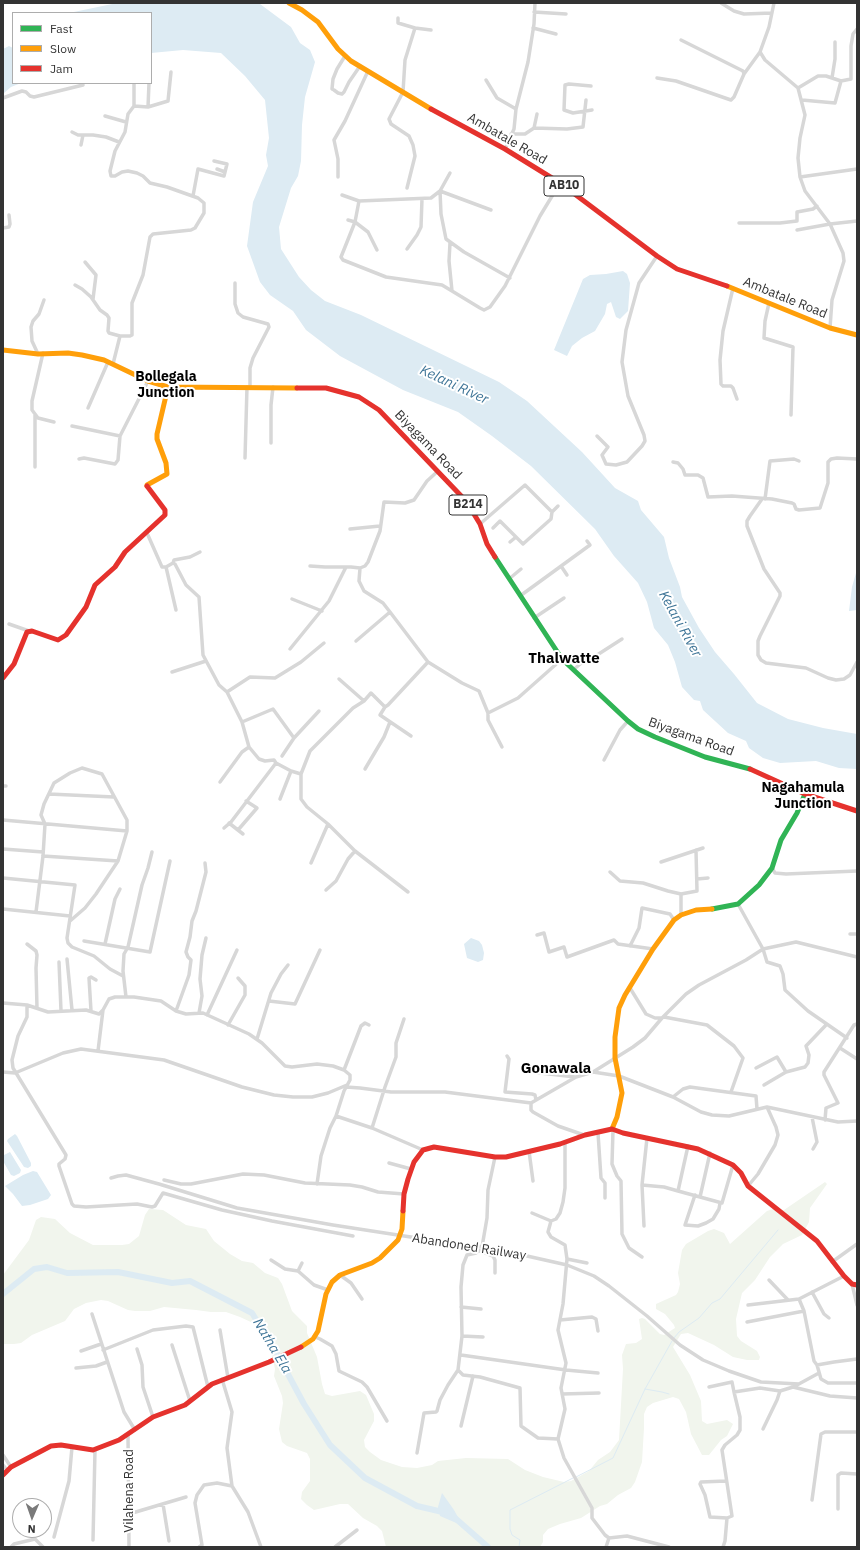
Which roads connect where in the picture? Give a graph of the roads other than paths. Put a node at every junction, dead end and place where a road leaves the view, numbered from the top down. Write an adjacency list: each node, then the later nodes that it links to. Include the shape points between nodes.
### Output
1 (289, 3): 17 (street, Ambatale Road / AB10, via 318,22)
2 (535, 3): 5 (street)
3 (720, 3): 6 (street, via 744,14)
4 (774, 3): 6 (street)
5 (534, 12): 7 (street); 10 (street)
6 (772, 13): 16 (street)
7 (566, 14)
8 (398, 18): 9 (street, via 398,23)
9 (415, 28): 12 (street); 31 (street, via 405,60)
10 (534, 28): 13 (street); 37 (street)
11 (857, 29): 25 (street, via 853,34 851,46 852,77 850,80)
12 (431, 30)
13 (556, 34)
14 (681, 40): 21 (street, via 735,66)
15 (835, 42): 23 (street)
16 (760, 52): 21 (street); 30 (street, via 765,60)
17 (345, 56): 18 (street, Ambatale Road / AB10); 18 (street, via 333,79 332,89 338,93 344,92)
18 (360, 66): 19 (street, Ambatale Road / AB10)
19 (368, 71): 31 (street, Ambatale Road / AB10); 55 (street, via 334,140)
20 (171, 72): 36 (street, via 168,101)
21 (744, 74): 22 (street, via 731,100 676,81)
22 (657, 78)
23 (832, 78): 25 (street); 30 (street, via 818,76)
24 (486, 80): 37 (street, via 497,98)
25 (841, 81): 34 (street, via 835,103)
26 (134, 84): 35 (street)
27 (149, 84): 36 (street)
28 (83, 85): 32 (street, via 34,97 22,91)
29 (591, 86): 38 (street, via 565,85 564,110 573,113)
30 (798, 88): 34 (street)
31 (403, 92): 49 (street, Ambatale Road / AB10); 58 (street, via 389,119 391,124 409,136 413,145 414,156)
32 (3, 98)
33 (586, 100): 38 (street)
34 (802, 100): 56 (street, via 806,115 798,158)
35 (134, 106): 36 (street); 42 (street)
36 (148, 107)
37 (516, 109): 45 (street)
38 (585, 110): 39 (street); 43 (street, via 582,127)
39 (592, 110)
40 (537, 114): 43 (street)
41 (105, 116): 42 (street)
42 (126, 122): 47 (street)
43 (534, 128): 45 (street, via 525,134)
44 (72, 132): 46 (street, via 77,137)
45 (512, 134): 49 (street)
46 (83, 135): 47 (street, via 106,136); 48 (street)
47 (120, 142): 61 (street, via 112,164 111,176 128,171 143,176 150,183)
48 (81, 145)
49 (505, 149): 57 (street, Ambatale Road / AB10)
50 (214, 161): 53 (street, via 227,164)
51 (217, 169): 53 (street)
52 (857, 169): 56 (street)
53 (225, 172): 61 (street, via 224,176 221,176 198,169)
54 (450, 173): 59 (street)
55 (338, 177)
56 (800, 177): 64 (street, via 805,191)
57 (560, 183): 77 (street, Ambatale Road / AB10); 79 (street, via 540,216)
58 (407, 188)
59 (440, 191): 62 (street, via 430,198); 65 (street); 74 (street, via 444,234)
60 (342, 195): 63 (street)
61 (193, 196): 89 (street, via 204,203 204,213 195,228 153,234 150,238 143,275 132,303 132,335)
62 (422, 199): 63 (street); 75 (street, via 421,227)
63 (359, 202): 69 (street)
64 (817, 206): 70 (street, via 796,212 797,221); 71 (street)
65 (491, 210)
66 (9, 215): 72 (street, via 10,224)
67 (348, 220): 69 (street)
68 (857, 221): 71 (street)
69 (355, 222): 76 (street, via 368,232); 83 (street, via 341,257 343,260 386,277 442,285)
70 (740, 223)
71 (830, 224): 73 (street); 87 (street, via 844,261 832,300)
72 (3, 228)
73 (797, 230)
74 (450, 243): 79 (street); 83 (street)
75 (407, 249)
76 (377, 250)
77 (656, 256): 82 (street, Ambatale Road / AB10, via 688,273); 104 (street, via 639,283 626,330 622,362 628,396 645,441 627,462 606,464 602,455 608,447)
78 (85, 262): 84 (street, via 96,275)
79 (510, 278): 83 (street, via 498,298 484,310)
80 (235, 283): 95 (street, via 235,304 238,313 243,317 268,324 269,327 252,363)
81 (75, 285): 84 (street)
82 (733, 288): 86 (street, Ambatale Road / AB10); 97 (street, via 723,331 720,360 721,384 731,386)
83 (452, 291)
84 (93, 299): 89 (street, via 109,318 108,331)
85 (44, 300): 91 (street, via 31,327 32,341)
86 (769, 303): 87 (street, Ambatale Road / AB10); 100 (street, via 764,338 793,347)
87 (830, 328): 88 (street, Ambatale Road / AB10)
88 (857, 335)
89 (120, 336): 92 (street)
90 (3, 350): 91 (street, Biyagama Road / B214)
91 (40, 353): 92 (street, Biyagama Road / B214, via 68,352); 99 (street, via 32,401)
92 (110, 363): 93 (street, Biyagama Road / B214); 98 (street)
93 (148, 382): 94 (street, Biyagama Road / B214); 103 (street)
94 (168, 386): 95 (street, Biyagama Road / B214); 120 (street, via 157,434 167,474 147,485 166,512)
95 (248, 387): 96 (street, Biyagama Road / B214); 106 (street)
96 (273, 387): 105 (street); 112 (street, Biyagama Road / B214, via 326,388 359,397 384,415)
97 (737, 399)
98 (88, 408)
99 (34, 415): 101 (street); 111 (street)
100 (791, 415)
101 (54, 422)
102 (72, 426): 103 (street)
103 (120, 436): 108 (street, via 118,460 115,464)
104 (597, 436)
105 (271, 443)
106 (245, 458)
107 (857, 458): 113 (street, via 837,458 828,462 828,484 820,508 799,510 792,503)
108 (79, 459)
109 (799, 461): 113 (street, via 770,461)
110 (673, 462): 113 (street, via 678,463 685,475 698,475 702,478 708,497)
111 (36, 467)
112 (438, 472): 116 (street, Biyagama Road / B214, via 466,501); 117 (street, via 427,481 414,500 384,502)
113 (764, 499): 150 (street, via 750,516 747,526 764,569 780,596 758,641 758,655 766,663 806,668 836,680 850,675)
114 (558, 506): 115 (street)
115 (552, 512): 116 (street, via 525,485); 121 (street, via 551,519 523,544)
116 (480, 524): 133 (street, Biyagama Road / B214, via 487,544)
117 (380, 526): 119 (street); 130 (street, via 368,562)
118 (493, 528): 121 (street, via 500,521)
119 (350, 529)
120 (147, 533): 128 (street, via 162,567); 142 (street, via 125,552 115,567 95,585 86,606 66,636 58,640)
121 (516, 537): 123 (street)
122 (587, 541): 127 (street, via 590,545)
123 (510, 542)
124 (200, 552): 125 (street, via 174,560)
125 (173, 563): 128 (street); 148 (street, via 186,585 199,597 203,655)
126 (310, 566): 129 (street)
127 (561, 566): 132 (street); 134 (street)
128 (166, 567): 137 (street)
129 (346, 567): 130 (street); 138 (street)
130 (360, 568): 139 (street, via 359,581 364,590 383,603)
131 (520, 569): 133 (street)
132 (567, 575)
133 (509, 579): 134 (street, Biyagama Road / B214)
134 (520, 596): 140 (street, Biyagama Road / B214)
135 (564, 598): 140 (street)
136 (292, 599): 138 (street)
137 (176, 610)
138 (322, 611): 146 (street)
139 (390, 612): 144 (street); 149 (street)
140 (534, 618): 147 (street, Biyagama Road / B214)
141 (9, 624): 142 (street)
142 (29, 631): 153 (street, via 10,672)
143 (622, 639): 151 (street, via 594,657 590,656)
144 (356, 641)
145 (324, 643): 155 (street, via 301,662 275,678 250,677)
146 (290, 648)
147 (562, 658): 151 (street, Biyagama Road / B214); 159 (street, via 518,698)
148 (206, 661): 152 (street); 155 (street, via 218,685)
149 (428, 662): 157 (street); 159 (street, via 479,691)
150 (857, 662)
151 (573, 670): 160 (street, Biyagama Road / B214)
152 (172, 672)
153 (3, 678)
154 (339, 679): 156 (street)
155 (227, 692): 161 (street)
156 (364, 701): 157 (street, via 370,693); 172 (street, via 353,708 310,751)
157 (385, 707): 162 (street, via 380,715)
158 (320, 711): 164 (street)
159 (488, 713): 166 (street, via 488,720)
160 (628, 721): 168 (street, via 620,730); 175 (street, Biyagama Road / B214, via 655,737 705,757 749,769)
161 (242, 722): 164 (street, via 272,709); 165 (street)
162 (390, 722): 163 (street); 170 (street)
163 (411, 736)
164 (294, 738): 167 (street)
165 (249, 747): 169 (street, via 259,759 274,760); 173 (street, via 242,752)
166 (502, 747)
167 (282, 756)
168 (604, 760)
169 (276, 763): 171 (street); 178 (street)
170 (365, 769)
171 (291, 771): 172 (street); 177 (street)
172 (301, 774): 183 (street, via 301,799)
173 (220, 782)
174 (49, 794): 176 (street); 176 (street, via 54,783 82,768 102,774); 182 (street, via 42,815)
175 (804, 794): 179 (street, Biyagama Road / B214); 199 (street, via 797,814 781,840)
176 (114, 797): 186 (street, via 127,820)
177 (280, 799)
178 (246, 801): 181 (street); 185 (street, via 257,808)
179 (857, 811)
180 (3, 820): 182 (street)
181 (229, 823): 184 (street); 185 (street)
182 (45, 824): 186 (street); 193 (street)
183 (328, 824): 191 (street); 198 (street)
184 (224, 828)
185 (238, 830): 187 (street)
186 (127, 831): 194 (street)
187 (243, 834)
188 (703, 848): 190 (street)
189 (3, 849): 193 (street)
190 (696, 850): 196 (street); 204 (street)
191 (355, 851): 207 (street, via 336,881); 208 (street)
192 (152, 852): 224 (street)
193 (43, 854): 194 (street); 205 (street)
194 (118, 861): 214 (street, via 85,908)
195 (170, 861): 224 (street, via 150,952)
196 (661, 862)
197 (205, 863): 246 (street, via 206,872 186,952 191,960 189,975)
198 (311, 863)
199 (772, 868): 200 (street, via 775,873 786,874); 210 (street)
200 (857, 871)
201 (610, 872): 209 (street, via 620,881 643,883)
202 (3, 878): 205 (street)
203 (708, 878): 204 (street)
204 (697, 879): 209 (street, via 697,892)
205 (40, 882): 212 (street); 214 (street, via 75,885)
206 (120, 889): 222 (street, via 113,904)
207 (326, 890)
208 (408, 892)
209 (681, 894): 213 (street)
210 (738, 904): 213 (street, via 696,910); 226 (street)
211 (3, 909): 212 (street)
212 (36, 912): 214 (street)
213 (681, 915): 215 (street)
214 (70, 919): 233 (street, via 68,943 94,956)
215 (674, 920): 223 (street, via 670,914 642,908 639,928); 225 (street)
216 (850, 934): 217 (street)
217 (857, 934)
218 (537, 935): 223 (street, via 544,934 549,952 564,948 567,957 614,940 618,944)
219 (206, 938): 247 (street, via 202,955 202,996)
220 (84, 940): 222 (street)
221 (27, 944): 241 (street, via 37,955)
222 (105, 944): 224 (street)
223 (630, 946): 225 (street)
224 (128, 947): 233 (street, via 124,954)
225 (653, 949): 236 (street)
226 (762, 949): 229 (street, via 796,942); 249 (street, via 699,985); 254 (street, via 767,962 780,966 785,990)
227 (238, 950): 248 (street)
228 (320, 950): 238 (street, via 295,1004)
229 (857, 957)
230 (67, 959): 242 (street)
231 (59, 962): 244 (street)
232 (288, 965): 238 (street, via 280,974)
233 (123, 976): 237 (street)
234 (238, 978): 252 (street, via 245,986 245,995)
235 (96, 980): 245 (street, via 89,978)
236 (630, 988): 249 (street, via 646,1014 655,1018); 260 (street, via 619,1008)
237 (126, 997): 243 (street, via 109,999); 246 (street, via 161,1001)
238 (269, 1001): 256 (street)
239 (3, 1004): 240 (street)
240 (27, 1005): 241 (street); 268 (street, via 27,1017 18,1036 12,1060)
241 (37, 1008): 244 (street)
242 (72, 1010): 244 (street); 245 (street)
243 (103, 1010): 245 (street, via 99,1014); 258 (street)
244 (61, 1011)
245 (91, 1011)
246 (176, 1011): 247 (street, via 186,1014)
247 (199, 1013): 248 (street)
248 (207, 1015): 252 (street)
249 (663, 1017): 260 (street, via 645,1038); 274 (street, via 707,1025 734,1046 743,1058)
250 (404, 1018): 273 (street, via 396,1043 396,1057)
251 (857, 1024): 255 (street)
252 (228, 1025): 256 (street)
253 (369, 1025): 263 (street, via 365,1023 361,1026)
254 (826, 1025): 255 (street); 267 (street, via 806,1046 809,1055 805,1067)
255 (847, 1038): 257 (street)
256 (256, 1039): 263 (street, via 271,1050 285,1066 317,1064)
257 (840, 1048): 261 (street); 282 (street, via 824,1072 838,1103 826,1108)
258 (98, 1051): 268 (street, via 81,1049 63,1053); 272 (street, via 164,1060 242,1087 274,1095 312,1097)
259 (508, 1056): 276 (street, via 505,1092 532,1094)
260 (615, 1058): 266 (street); 269 (street)
261 (857, 1059)
262 (756, 1068): 267 (street, via 777,1057)
263 (344, 1070): 272 (street, via 350,1075)
264 (524, 1071): 270 (street)
265 (3, 1072): 268 (street)
266 (593, 1072): 269 (street); 270 (street)
267 (786, 1072): 271 (street)
268 (16, 1073): 313 (street, via 66,1155 59,1166 74,1206 86,1208 137,1204 152,1207 163,1193 222,1210)
269 (619, 1076): 275 (street); 285 (street, via 622,1090)
270 (576, 1077): 276 (street)
271 (764, 1085)
272 (346, 1086): 273 (street); 280 (street)
273 (383, 1091): 277 (street, via 445,1092); 284 (street)
274 (731, 1092): 275 (street, via 690,1087); 279 (street, via 756,1096)
275 (673, 1097): 279 (street, via 712,1115 729,1116)
276 (536, 1100): 277 (street)
277 (531, 1103): 287 (street, via 533,1112 558,1126)
278 (767, 1107): 279 (street); 281 (street); 304 (street, via 778,1135 758,1174)
279 (757, 1109)
280 (336, 1116): 284 (street); 302 (street, via 321,1156)
281 (812, 1117): 282 (street); 291 (street, via 817,1142)
282 (825, 1120): 283 (street)
283 (857, 1121)
284 (372, 1128): 292 (street)
285 (613, 1129): 286 (street); 288 (street); 317 (street, via 612,1164 621,1181 622,1234 629,1248)
286 (598, 1133): 287 (street); 308 (street)
287 (585, 1135): 289 (street)
288 (647, 1138): 290 (street); 303 (street)
289 (565, 1142): 293 (street); 311 (street, via 565,1188 560,1213)
290 (688, 1146): 294 (street); 305 (street)
291 (813, 1149)
292 (423, 1150): 295 (street, via 434,1147); 298 (street)
293 (529, 1151): 295 (street, via 510,1157); 301 (street)
294 (710, 1153): 297 (street); 307 (street)
295 (495, 1157): 316 (street)
296 (388, 1163): 298 (street)
297 (732, 1165): 304 (street, via 741,1173); 309 (street)
298 (411, 1169): 306 (street)
299 (111, 1178): 314 (street, Abandoned Railway, via 126,1175 237,1208)
300 (164, 1180): 302 (street, via 191,1184 243,1174)
301 (533, 1181)
302 (317, 1184): 306 (street, via 350,1185 378,1192)
303 (642, 1185): 305 (street); 312 (street)
304 (748, 1186): 320 (street, via 817,1241)
305 (678, 1191): 307 (street)
306 (404, 1194): 314 (street)
307 (698, 1196): 309 (street); 309 (street, via 685,1226 706,1223 713,1218)
308 (605, 1198)
309 (720, 1203)
310 (532, 1213): 311 (street)
311 (551, 1221): 318 (street, via 548,1232 565,1245)
312 (644, 1226)
313 (353, 1236)
314 (401, 1236): 316 (street, Abandoned Railway); 326 (street, via 380,1258)
315 (857, 1244): 320 (street)
316 (481, 1249): 323 (street, Abandoned Railway); 325 (street, via 493,1256); 337 (street, via 465,1257)
317 (642, 1257)
318 (567, 1259): 322 (street); 323 (street)
319 (272, 1260): 324 (street, via 285,1269)
320 (832, 1262): 327 (street)
321 (302, 1263): 324 (street)
322 (587, 1263)
323 (567, 1265): 342 (street); 366 (street, Abandoned Railway, via 594,1276 623,1297 680,1346 703,1360 761,1382)
324 (298, 1271): 330 (street, via 314,1285)
325 (495, 1273)
326 (340, 1275): 330 (street); 332 (street, via 351,1283)
327 (844, 1276): 329 (street); 331 (street)
328 (769, 1280): 334 (street)
329 (854, 1284): 335 (street)
330 (328, 1290): 347 (street)
331 (812, 1292): 333 (street); 341 (street)
332 (362, 1299)
333 (799, 1299): 334 (street); 339 (street)
334 (788, 1300): 336 (street)
335 (857, 1305)
336 (748, 1306)
337 (461, 1307): 338 (street); 346 (street)
338 (481, 1309)
339 (804, 1311): 343 (street); 357 (street, via 812,1356)
340 (92, 1314): 349 (street)
341 (829, 1318)
342 (560, 1320): 345 (street, via 592,1317 596,1319); 360 (street, via 559,1334 564,1349)
343 (747, 1322)
344 (220, 1330): 364 (street)
345 (598, 1331)
346 (462, 1336): 348 (street); 354 (street)
347 (315, 1337): 364 (street, via 306,1344 249,1370); 377 (street, via 332,1346 339,1371 367,1387)
348 (483, 1337)
349 (101, 1344): 352 (street); 353 (street)
350 (172, 1345): 375 (street)
351 (137, 1349): 376 (street, via 142,1365 143,1387)
352 (103, 1350): 356 (street); 367 (street, via 153,1330 193,1327)
353 (81, 1352)
354 (461, 1355): 359 (street); 360 (street)
355 (857, 1359): 357 (street)
356 (108, 1362): 358 (street); 380 (street, via 124,1412)
357 (817, 1365): 362 (street)
358 (76, 1368)
359 (458, 1370): 363 (street, via 463,1375); 386 (street, via 437,1411 424,1413)
360 (566, 1370): 361 (street); 373 (street)
361 (598, 1373)
362 (819, 1373): 365 (street, via 821,1379 828,1383); 366 (street)
363 (472, 1376): 378 (street); 383 (street, via 520,1388 521,1426 538,1438)
364 (225, 1378): 367 (street); 393 (street, via 232,1412 227,1448)
365 (857, 1383)
366 (799, 1384): 369 (street)
367 (208, 1387): 375 (street)
368 (709, 1387): 371 (street, via 732,1382)
369 (793, 1387): 370 (street); 374 (street, via 830,1396)
370 (780, 1391): 371 (street, via 760,1388); 379 (street)
371 (734, 1392): 392 (street, via 740,1417 740,1430 722,1450)
372 (599, 1393): 373 (street)
373 (562, 1394): 383 (street, via 565,1409)
374 (857, 1398)
375 (190, 1401): 376 (street, via 182,1407)
376 (153, 1417): 380 (street)
377 (387, 1421)
378 (461, 1426)
379 (763, 1429)
380 (135, 1430): 382 (street)
381 (857, 1432): 395 (street, via 822,1434)
382 (128, 1435): 385 (street); 398 (street, Vilahena Road)
383 (558, 1439): 402 (street, via 564,1458 592,1508 594,1522)
384 (72, 1447): 385 (street); 389 (street, via 50,1446); 401 (street, via 69,1481)
385 (95, 1450): 403 (street)
386 (417, 1453)
387 (3, 1455): 389 (street)
388 (3, 1465): 389 (street)
389 (9, 1468): 391 (street)
390 (857, 1474): 397 (street, via 838,1475)
391 (3, 1475)
392 (726, 1481): 399 (street, via 732,1516); 399 (street, via 700,1484 710,1517)
393 (232, 1486): 408 (street, via 217,1482 204,1485 197,1495 195,1503 202,1545); 409 (street, via 248,1512)
394 (186, 1497): 396 (street)
395 (812, 1500)
396 (163, 1504): 398 (street); 404 (street)
397 (838, 1509)
398 (129, 1514): 407 (street, Vilahena Road)
399 (727, 1518): 413 (street)
400 (357, 1530): 410 (street)
401 (54, 1537)
402 (609, 1538): 411 (street); 412 (street, via 627,1536)
403 (93, 1540)
404 (169, 1541)
405 (11, 1547): 406 (street, via 35,1539)
406 (43, 1547)
407 (129, 1547)
408 (199, 1547)
409 (261, 1547)
410 (335, 1547)
411 (606, 1547)
412 (669, 1547)
413 (723, 1547)

